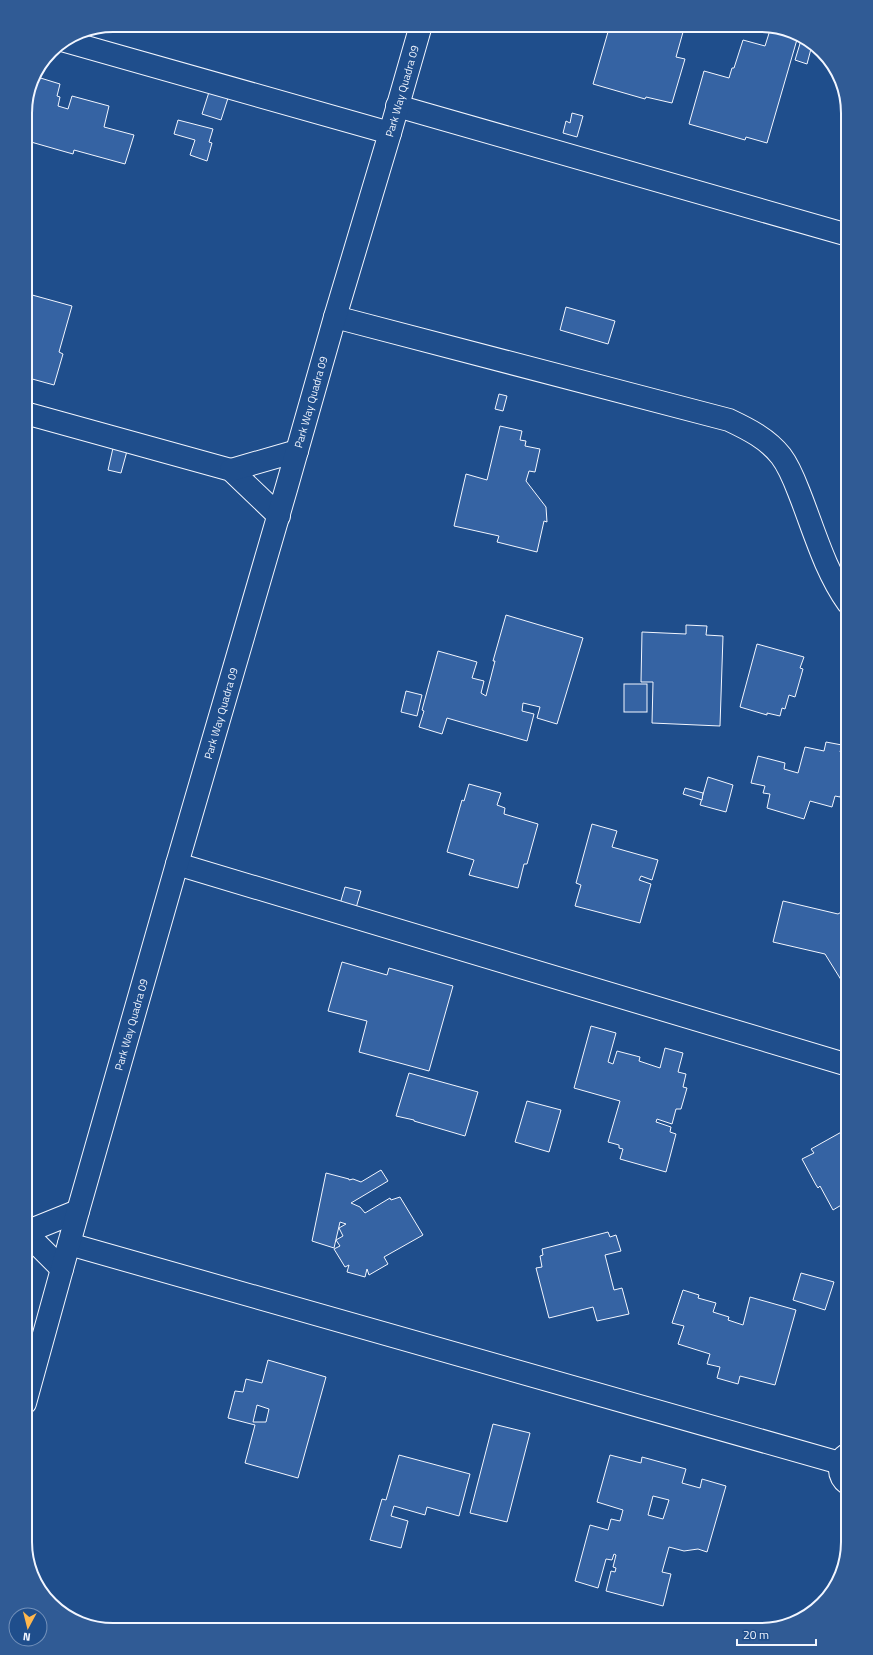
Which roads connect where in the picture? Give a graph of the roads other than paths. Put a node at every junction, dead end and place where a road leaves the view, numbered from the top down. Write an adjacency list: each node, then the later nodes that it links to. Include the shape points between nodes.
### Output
1 (419, 32): 3 (street, Park Way Quadra 09)
2 (72, 43): 4 (street)
3 (397, 106): 4 (street, Park Way Quadra 09); 5 (street)
4 (390, 132): 6 (street, Park Way Quadra 09)
5 (841, 232)
6 (335, 317): 8 (street, Park Way Quadra 09); 11 (street, via 729,420 750,430 780,455 791,472 828,568)
7 (32, 415): 9 (street)
8 (297, 451): 9 (street); 10 (street, Park Way Quadra 09)
9 (232, 470): 10 (street)
10 (279, 516): 12 (street, Park Way Quadra 09)
11 (841, 591)
12 (177, 864): 13 (street); 14 (street, Park Way Quadra 09)
13 (841, 1063)
14 (78, 1211): 15 (street); 17 (street, Park Way Quadra 09)
15 (32, 1229)
16 (32, 1239): 18 (street)
17 (69, 1244): 18 (street, Park Way Quadra 09); 20 (street)
18 (62, 1269): 19 (street, Park Way Quadra 09)
19 (32, 1378)
20 (841, 1458)

